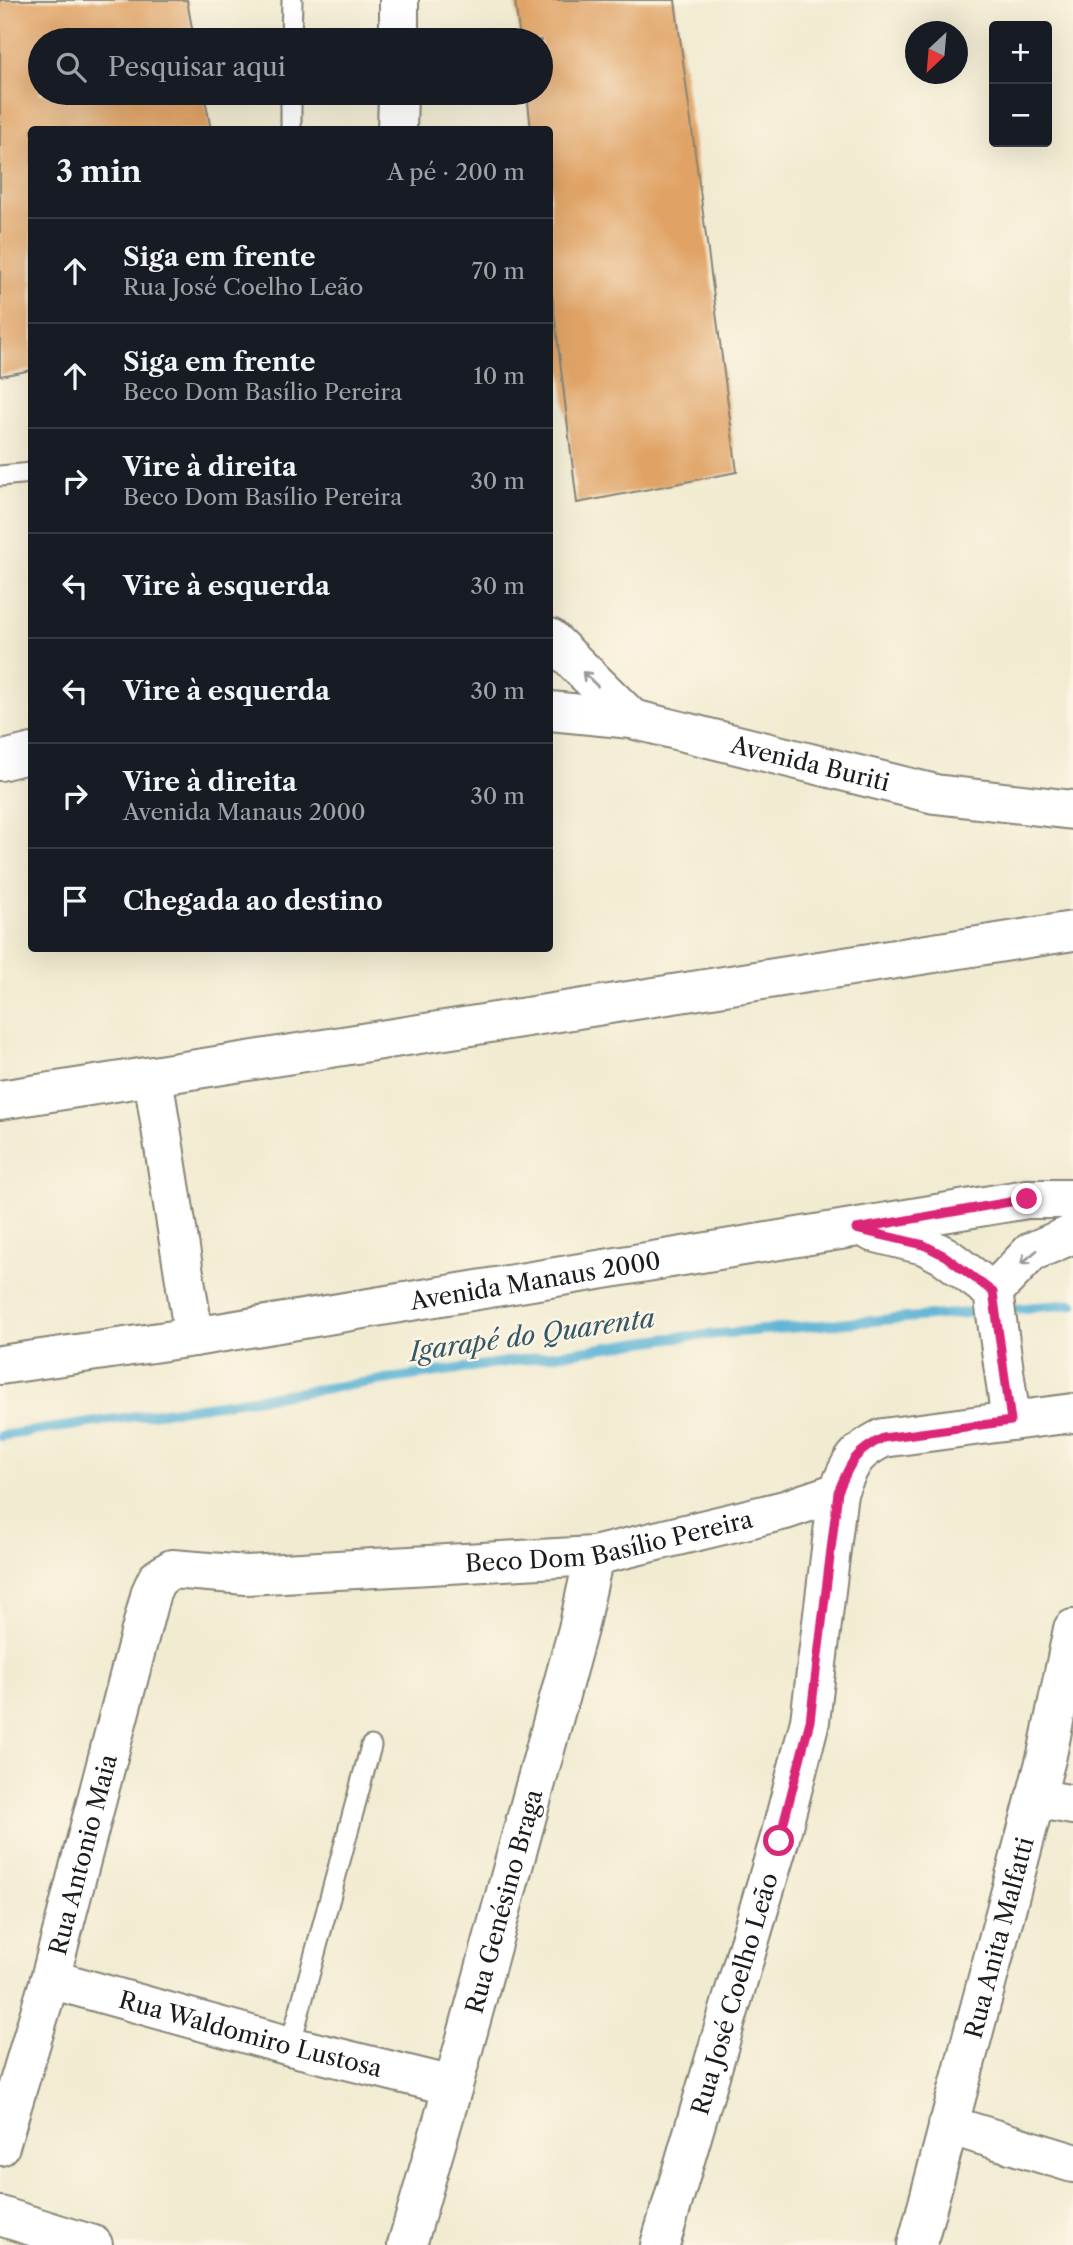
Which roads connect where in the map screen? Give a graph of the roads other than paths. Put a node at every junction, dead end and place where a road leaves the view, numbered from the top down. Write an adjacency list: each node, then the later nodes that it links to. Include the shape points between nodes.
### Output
1 (292, 0): 3 (lane)
2 (400, 0): 4 (street)
3 (291, 28)
4 (399, 28)
5 (291, 105): 7 (lane)
6 (398, 105): 8 (street)
7 (290, 126)
8 (397, 126)
9 (28, 473): 10 (lane)
10 (0, 476)
11 (553, 641): 13 (street, one-way to 11)
12 (553, 711): 13 (street, Avenida Buriti)
13 (632, 719): 16 (street, Avenida Buriti, via 935,794)
14 (28, 754): 15 (street)
15 (0, 761)
16 (1073, 810)
17 (1073, 931): 18 (street)
18 (153, 1077): 19 (street); 24 (street)
19 (0, 1100)
20 (1073, 1199): 21 (street, Avenida Manaus 2000, via 1027,1199)
21 (856, 1229): 23 (street, via 924,1245 945,1256); 24 (street, Avenida Manaus 2000)
22 (1073, 1234): 23 (street, one-way to 23, via 1031,1252)
23 (994, 1299): 27 (street)
24 (194, 1337): 25 (street, Avenida Manaus 2000)
25 (0, 1365)
26 (1073, 1413): 27 (street)
27 (1011, 1421): 28 (street, via 883,1438 854,1457)
28 (838, 1492): 29 (street, Beco Dom Basílio Pereira, via 785,1510); 44 (street, Rua José Coelho Leão, via 810,1721)
29 (594, 1556): 30 (street, Beco Dom Basílio Pereira, via 246,1574); 37 (street, Rua Genésino Braga)
30 (172, 1569): 35 (street, Rua Antonio Maia, via 150,1592)
31 (1073, 1629): 33 (street, Rua Anita Malfatti)
32 (370, 1746): 36 (lane)
33 (1035, 1798): 34 (street); 38 (street, Rua Anita Malfatti)
34 (1073, 1805)
35 (50, 1979): 36 (street, Rua Waldomiro Lustosa); 39 (street, Rua Antonio Maia)
36 (290, 2046): 37 (street, Rua Waldomiro Lustosa)
37 (453, 2086): 43 (street, Rua Genésino Braga)
38 (948, 2125): 40 (street); 45 (street, Rua Anita Malfatti)
39 (0, 2146)
40 (1073, 2163)
41 (0, 2217): 42 (street)
42 (93, 2245)
43 (407, 2245)
44 (660, 2245)
45 (917, 2245)

